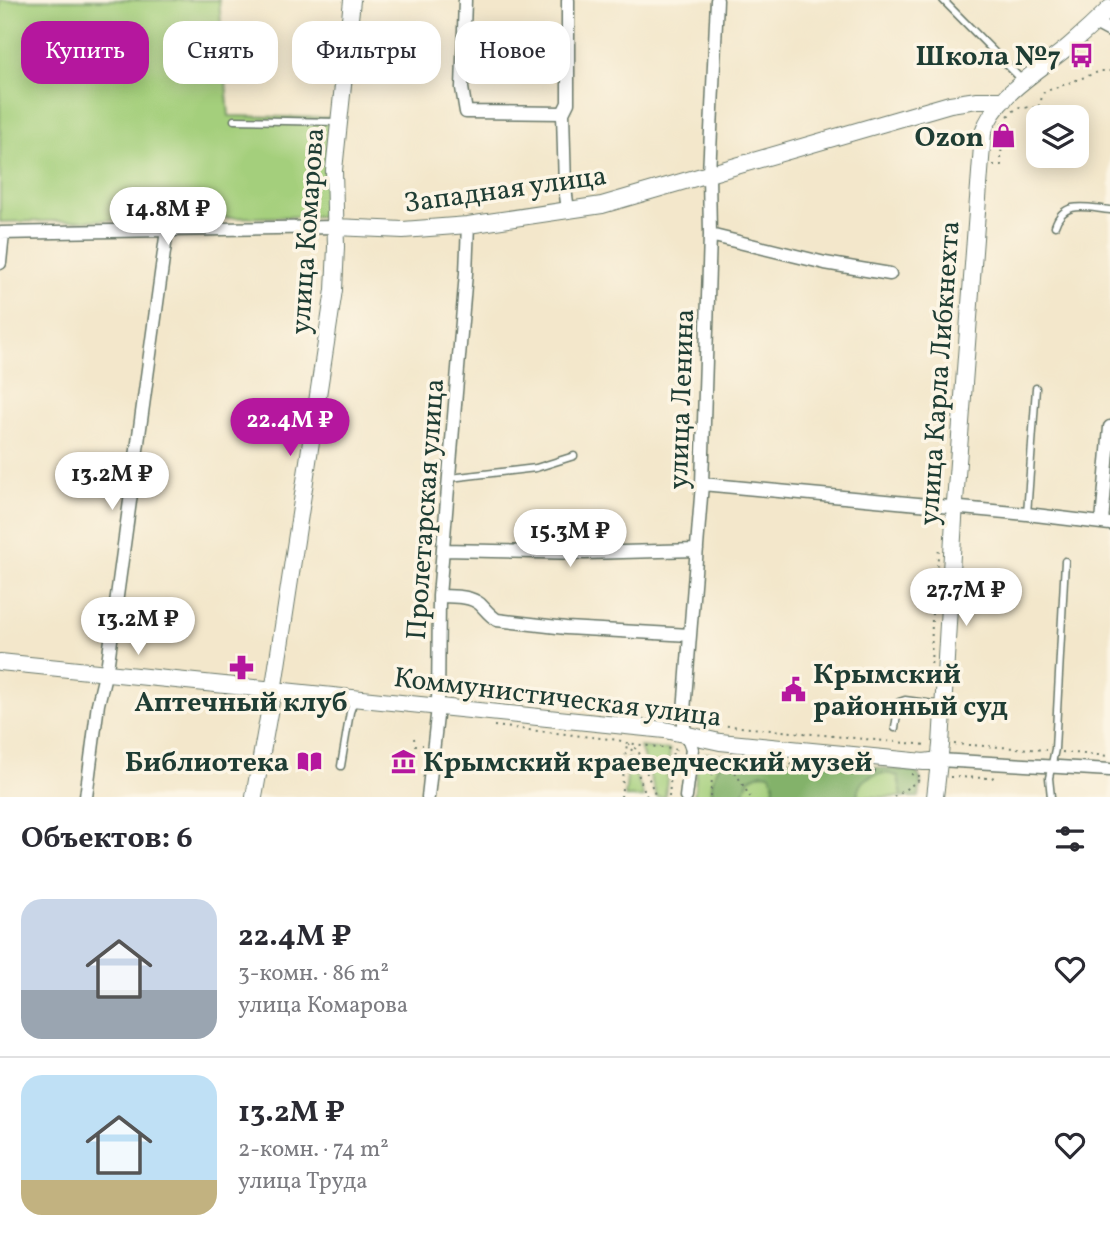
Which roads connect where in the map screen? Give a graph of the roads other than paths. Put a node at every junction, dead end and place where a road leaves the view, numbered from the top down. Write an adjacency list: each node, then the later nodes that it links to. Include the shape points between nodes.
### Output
1 (352, 0): 13 (main road, улица Комарова)
2 (465, 0): 11 (street, via 462,88 466,112)
3 (568, 0): 11 (street, via 568,103)
4 (717, 0): 14 (street, улица Ленина)
5 (943, 0): 9 (lane)
6 (1110, 8): 7 (main road, улица Карла Либкнехта)
7 (1095, 23): 8 (street); 9 (main road, улица Карла Либкнехта)
8 (1110, 31)
9 (1025, 82): 10 (main road, улица Карла Либкнехта)
10 (1004, 100): 14 (main road, Западная улица, via 950,104); 30 (main road, улица Карла Либкнехта, via 986,122 981,145)
11 (563, 113): 15 (street)
12 (234, 120): 13 (lane)
13 (339, 122): 19 (main road, улица Комарова)
14 (709, 174): 15 (main road, Западная улица, via 602,205); 22 (street, улица Ленина)
15 (568, 210): 17 (main road, Западная улица)
16 (1110, 210): 18 (lane, via 1071,208 1059,214)
17 (468, 225): 19 (main road, Западная улица, via 403,230); 28 (street, Пролетарская улица)
18 (1055, 226)
19 (335, 228): 20 (street, Западная улица); 40 (main road, улица Комарова, via 334,290)
20 (167, 230): 21 (street, Западная улица); 39 (street)
21 (2, 233): 23 (street)
22 (710, 235): 24 (street); 29 (street, улица Ленина)
23 (0, 263)
24 (890, 274)
25 (1036, 388): 31 (lane)
26 (1110, 427): 32 (street)
27 (574, 456): 28 (lane, via 536,467)
28 (450, 478): 33 (street, Пролетарская улица)
29 (702, 484): 30 (street); 34 (street, улица Ленина)
30 (955, 508): 31 (street); 42 (main road, улица Карла Либкнехта)
31 (1027, 514): 32 (street)
32 (1106, 524)
33 (443, 550): 34 (street); 36 (street, Пролетарская улица)
34 (697, 550): 37 (street, улица Ленина)
35 (1065, 561): 48 (lane)
36 (439, 596): 37 (street, via 470,598 497,620); 43 (street, Пролетарская улица)
37 (690, 635): 45 (street, улица Ленина)
38 (0, 662): 39 (main road, Коммунистическая улица)
39 (106, 672): 40 (main road, Коммунистическая улица); 50 (street)
40 (273, 691): 41 (main road, Коммунистическая улица); 51 (main road, улица Комарова)
41 (355, 699): 43 (main road, Коммунистическая улица); 47 (lane)
42 (937, 701): 44 (lane, via 899,702); 46 (main road, улица Карла Либкнехта)
43 (438, 707): 45 (main road, Коммунистическая улица); 52 (street, Пролетарская улица)
44 (895, 727)
45 (686, 734): 46 (main road, Коммунистическая улица, via 720,742 924,762); 53 (street, улица Ленина, via 692,749)
46 (932, 756): 48 (street, Коммунистическая улица); 54 (main road, улица Карла Либкнехта)
47 (341, 766)
48 (1050, 766): 49 (street, Коммунистическая улица); 55 (lane)
49 (1110, 770)
50 (86, 797)
51 (254, 797)
52 (428, 797)
53 (686, 797)
54 (935, 797)
55 (1051, 797)

